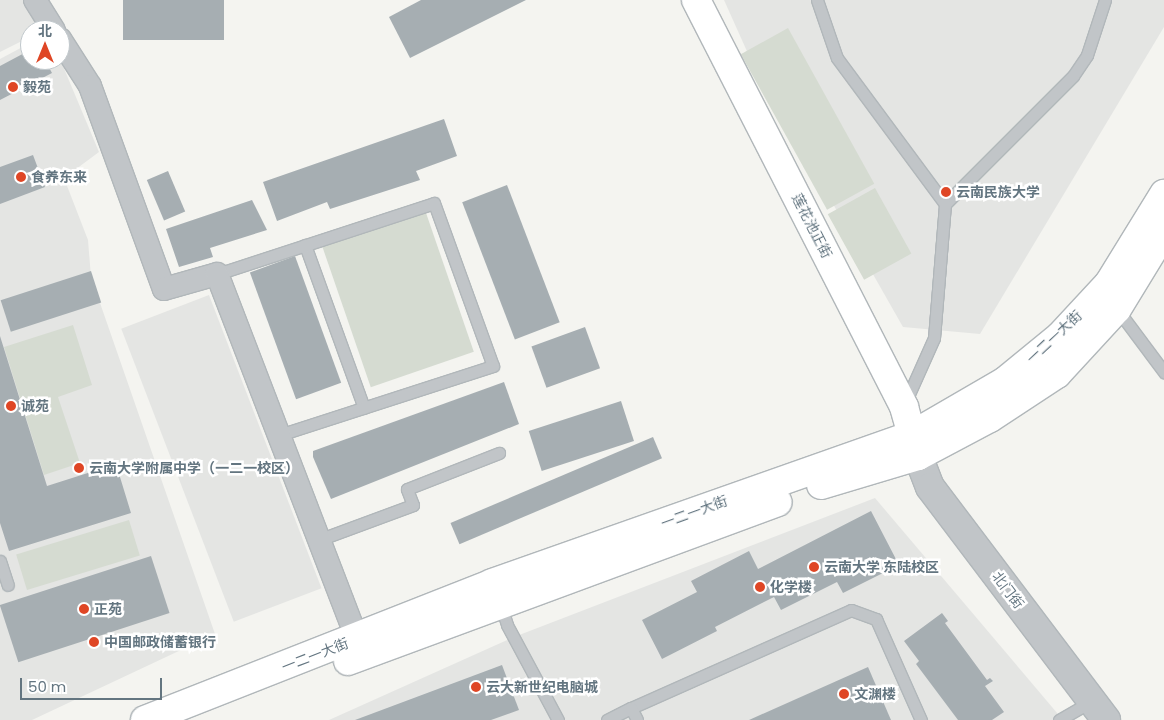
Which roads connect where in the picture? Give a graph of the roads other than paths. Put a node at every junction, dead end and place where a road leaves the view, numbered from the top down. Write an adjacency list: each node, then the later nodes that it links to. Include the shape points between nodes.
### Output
1 (35, 0): 5 (street)
2 (696, 0): 14 (main road, 莲花池正街)
3 (817, 0): 8 (lane, via 837,58)
4 (1105, 0): 8 (lane, via 1087,55 1073,76)
5 (48, 20)
6 (70, 55): 11 (street, via 90,86 164,289)
7 (1164, 194): 12 (main road, 一二一大街, via 1108,284)
8 (944, 204): 14 (lane, via 934,338)
9 (1164, 232): 12 (main road, 一二一大街)
10 (305, 245): 11 (lane); 15 (lane); 15 (lane, via 434,203 493,366)
11 (217, 274): 16 (street)
12 (1107, 303): 13 (lane); 17 (main road, 一二一大街)
13 (1164, 372)
14 (904, 406): 17 (main road, 莲花池正街)
15 (364, 408): 16 (lane)
16 (280, 436): 19 (street)
17 (915, 445): 22 (main road, 一二一大街); 25 (street, 北门街, via 930,487)
18 (499, 453): 19 (lane, via 407,489 413,505)
19 (321, 539): 23 (street)
20 (0, 561): 21 (lane)
21 (8, 585)
22 (497, 594): 23 (main road, 一二一大街); 27 (main road, 一二一大街); 28 (lane, via 507,625)
23 (357, 638): 26 (main road, 一二一大街)
24 (631, 708): 29 (lane); 30 (lane); 31 (lane, via 851,610 876,619)
25 (1099, 711): 32 (lane)
26 (145, 720)
27 (197, 720)
28 (558, 720)
29 (607, 720)
30 (636, 720)
31 (921, 720)
32 (1059, 720)

